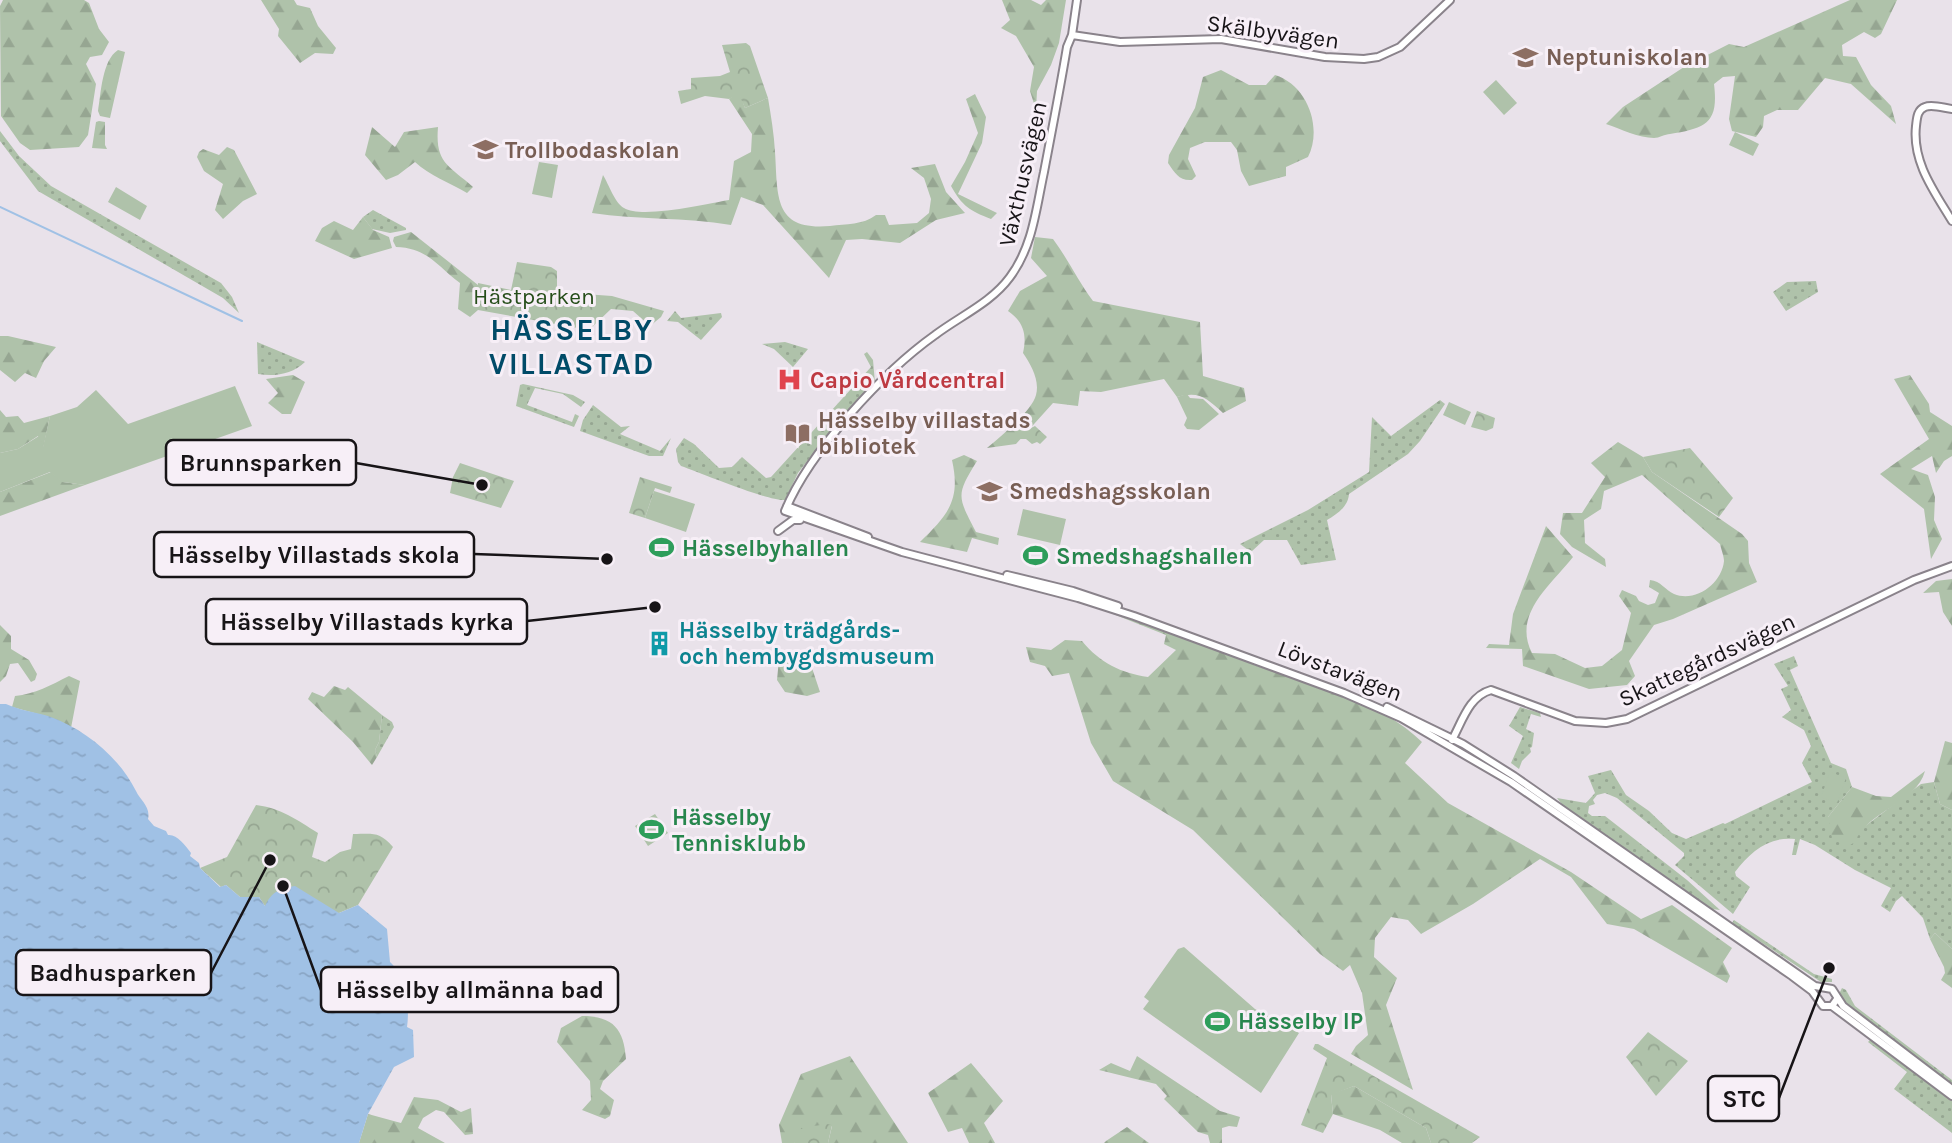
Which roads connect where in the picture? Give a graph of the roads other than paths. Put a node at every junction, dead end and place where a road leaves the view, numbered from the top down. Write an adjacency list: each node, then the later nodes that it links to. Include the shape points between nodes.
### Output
1 (1077, 0): 3 (street, Växthusvägen)
2 (1450, 0): 3 (street, Skälbyvägen, via 1400,47 1364,59 1222,39 1120,42)
3 (1072, 35): 6 (street, Växthusvägen, via 1032,231 1021,260 995,294 933,336 881,383)
4 (1952, 108): 5 (street, via 1927,106 1918,114 1915,137 1921,166)
5 (1952, 220)
6 (804, 474): 7 (street, Växthusvägen); 8 (street, Växthusvägen)
7 (796, 494): 8 (street, Växthusvägen); 9 (street, via 798,506)
8 (788, 509): 9 (street, Lövstavägen)
9 (816, 519): 10 (street, via 793,520); 12 (street, Lövstavägen, via 902,552 1134,616 1372,705)
10 (778, 531)
11 (1952, 566): 12 (street, Skattegårdsvägen, via 1627,719 1575,721 1492,690 1474,701)
12 (1451, 742): 13 (street, Lövstavägen, via 1514,776); 14 (street, Lövstavägen, via 1759,952)
13 (1823, 989): 14 (street); 15 (street, Lövstavägen, via 1832,989)
14 (1817, 998): 16 (street, Lövstavägen, via 1822,1006)
15 (1837, 999): 16 (street); 17 (street, Lövstavägen)
16 (1832, 1006): 18 (street, Lövstavägen)
17 (1952, 1089)
18 (1952, 1096)

